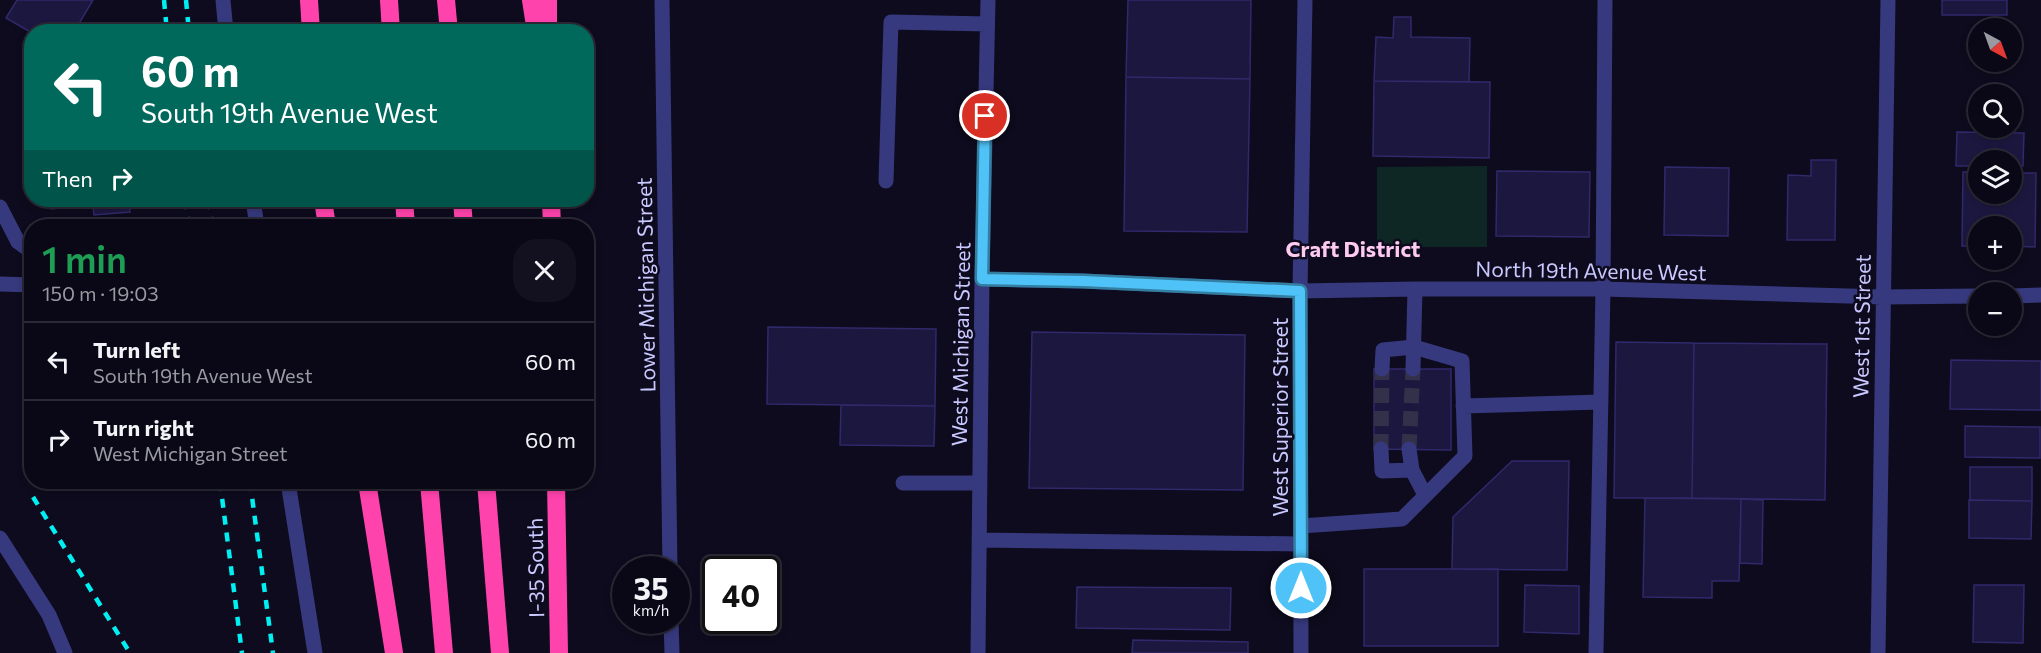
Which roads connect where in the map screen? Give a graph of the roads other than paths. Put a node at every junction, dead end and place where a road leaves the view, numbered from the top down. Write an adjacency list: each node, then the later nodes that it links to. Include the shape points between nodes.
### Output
1 (223, 0): 12 (street)
2 (309, 0): 13 (highway)
3 (389, 0): 14 (highway)
4 (446, 0): 15 (highway)
5 (531, 0): 16 (highway)
6 (548, 0): 17 (highway)
7 (662, 0): 52 (street, Lower Michigan Street)
8 (988, 0): 18 (street, West Michigan Street)
9 (1305, 0): 27 (street, West Superior Street)
10 (1605, 0): 26 (street)
11 (1888, 0): 31 (street, West 1st Street)
12 (225, 24)
13 (310, 24)
14 (390, 24)
15 (448, 24)
16 (535, 24)
17 (549, 24)
18 (987, 24): 19 (street, via 891,22); 22 (street, West Michigan Street)
19 (886, 181)
20 (0, 207): 21 (street)
21 (24, 246)
22 (982, 279): 27 (street, North 19th Avenue West); 41 (street, West Michigan Street)
23 (0, 284): 24 (street)
24 (24, 285)
25 (1415, 289): 26 (street, North 19th Avenue West); 27 (street, North 19th Avenue West); 32 (street)
26 (1603, 289): 31 (street, North 19th Avenue West); 35 (street)
27 (1300, 291): 48 (street, West Superior Street)
28 (1968, 296): 31 (street, North 19th Avenue West)
29 (2022, 296): 30 (street)
30 (2041, 296)
31 (1883, 297): 64 (street, West 1st Street)
32 (1414, 347): 33 (street, via 1383,350); 34 (street); 36 (street, via 1462,361)
33 (1382, 369)
34 (1413, 369)
35 (1601, 402): 36 (street); 63 (street)
36 (1463, 405): 47 (street, via 1465,456)
37 (1381, 449): 39 (street, via 1382,471)
38 (1409, 449): 39 (street)
39 (1412, 470): 47 (street)
40 (903, 483): 41 (street)
41 (980, 483): 50 (street, West Michigan Street)
42 (289, 489): 55 (street)
43 (368, 489): 56 (highway)
44 (430, 489): 57 (highway)
45 (487, 489): 58 (highway)
46 (556, 489): 59 (highway, I-35 South)
47 (1425, 495): 48 (street, via 1402,519)
48 (1301, 526): 51 (street, West Superior Street)
49 (0, 538): 54 (street, via 49,615)
50 (979, 540): 51 (street); 61 (street, West Michigan Street)
51 (1300, 544): 62 (street, West Superior Street)
52 (670, 556)
53 (671, 634): 60 (street)
54 (65, 653)
55 (315, 653)
56 (394, 653)
57 (444, 653)
58 (500, 653)
59 (559, 653)
60 (672, 653)
61 (978, 653)
62 (1301, 653)
63 (1596, 653)
64 (1878, 653)

